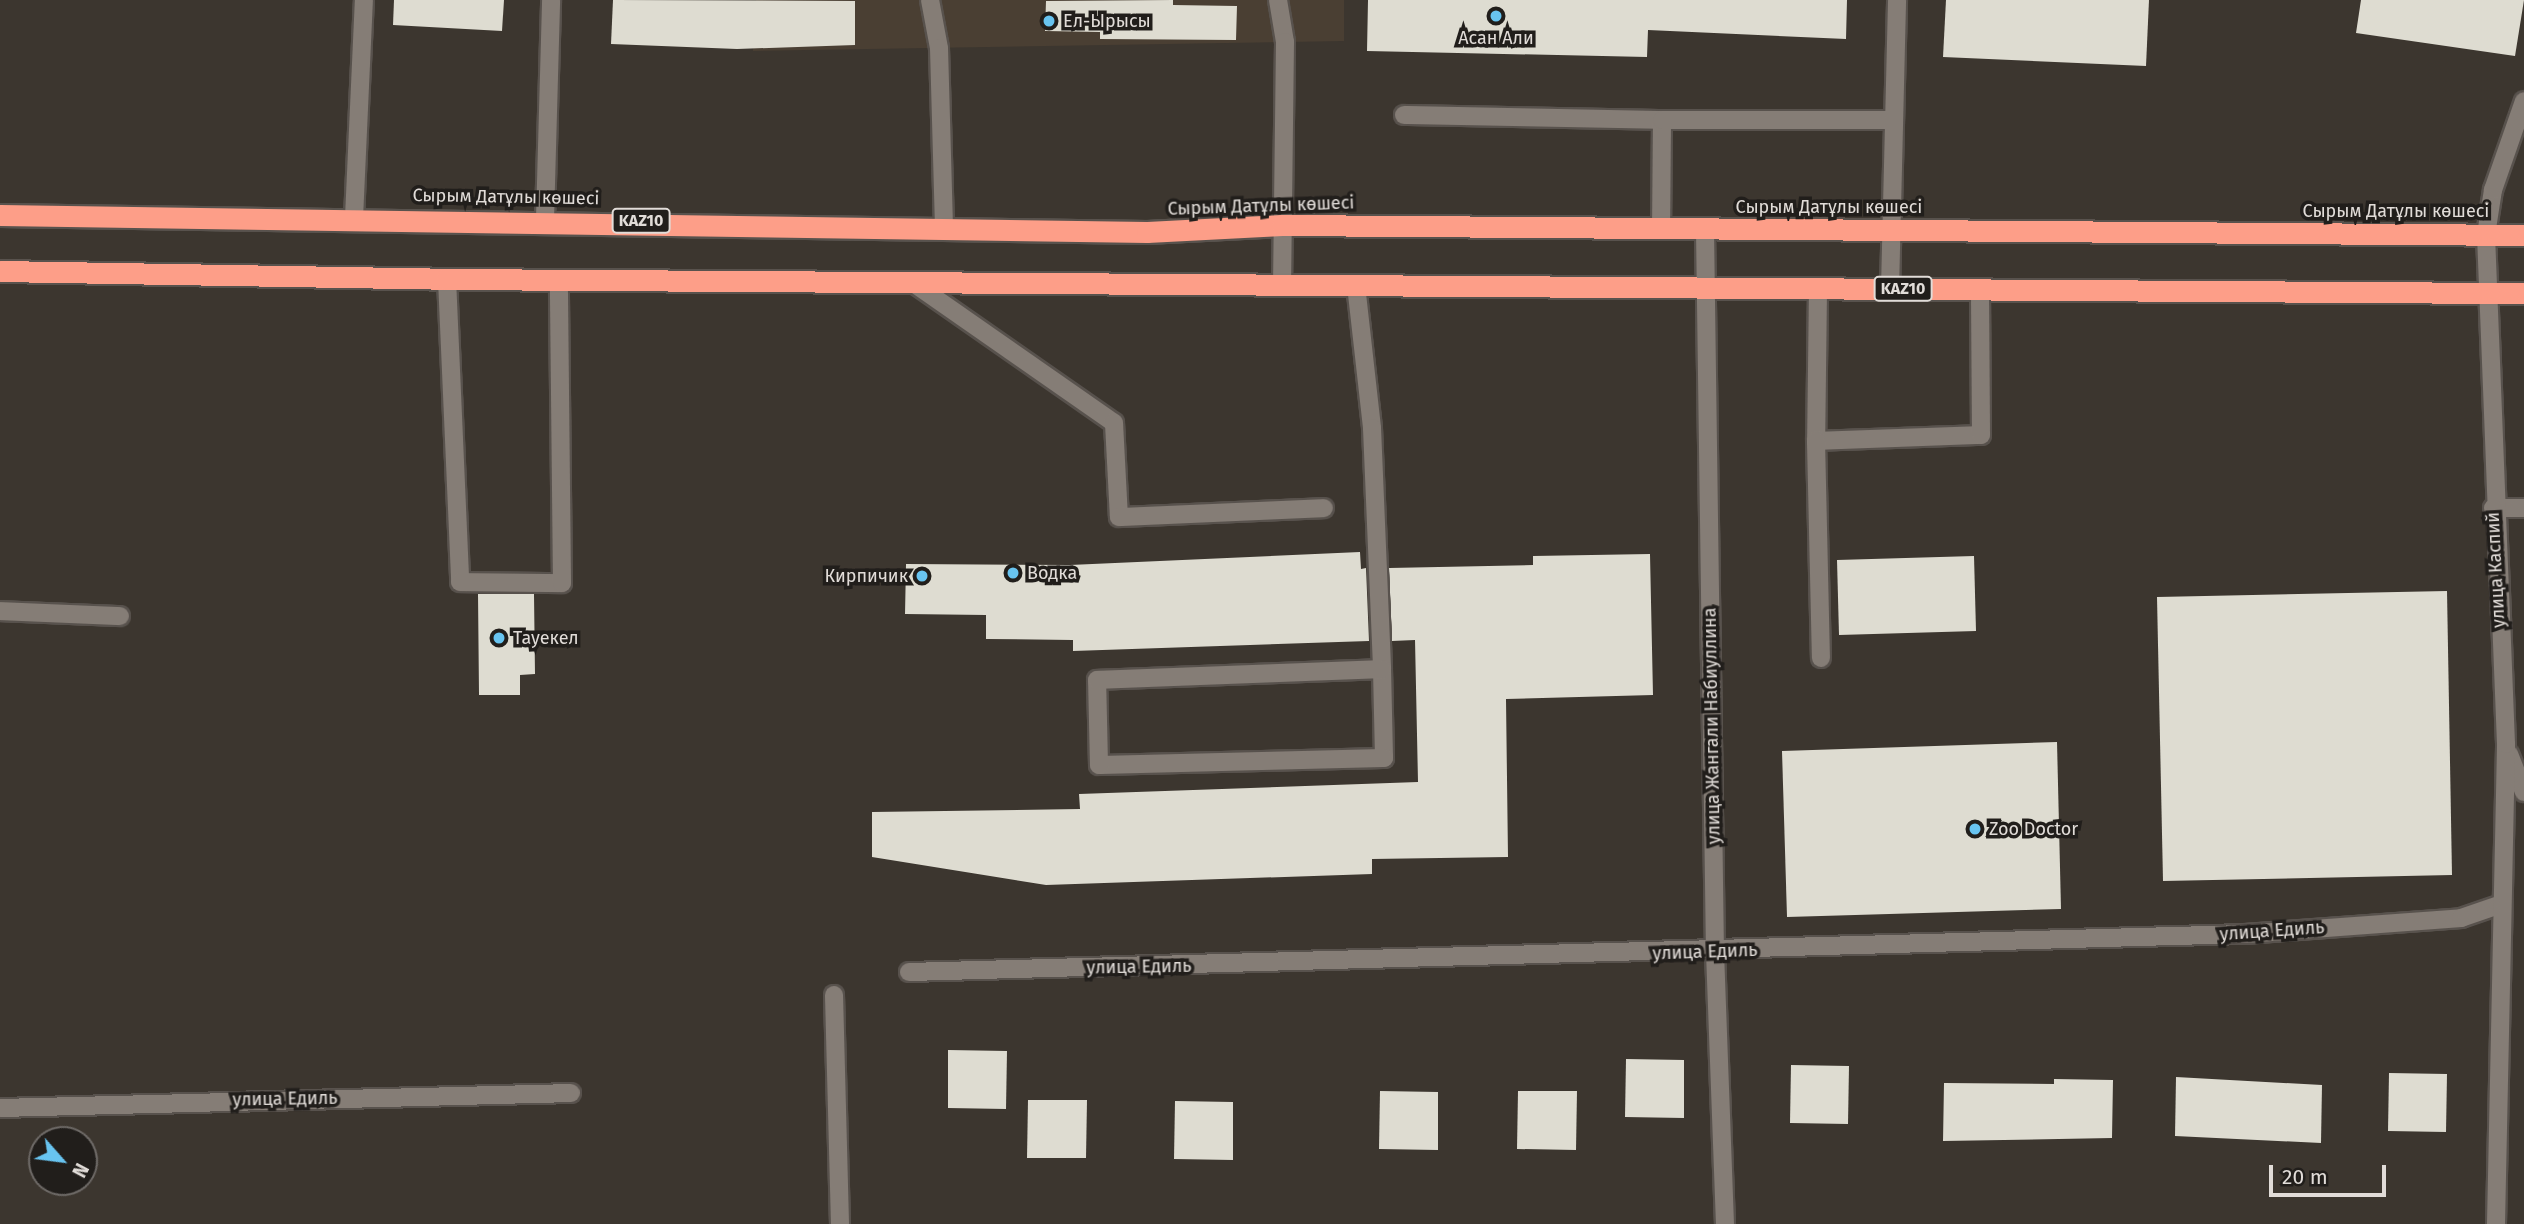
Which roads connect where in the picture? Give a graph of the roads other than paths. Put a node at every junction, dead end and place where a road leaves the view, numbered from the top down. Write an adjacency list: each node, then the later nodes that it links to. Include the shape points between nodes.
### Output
1 (364, 0): 11 (street)
2 (551, 0): 12 (street)
3 (930, 0): 14 (street, via 939,48)
4 (1278, 0): 13 (street, via 1285,42)
5 (1897, 0): 9 (street)
6 (2524, 101): 18 (street, улица Каспий, via 2493,190)
7 (1404, 115): 8 (street)
8 (1662, 120): 9 (street); 15 (street)
9 (1894, 120): 17 (street)
10 (0, 215): 11 (highway, Сырым Датұлы көшесі / KAZ10)
11 (354, 218): 12 (highway, Сырым Датұлы көшесі / KAZ10)
12 (545, 219): 14 (highway, Сырым Датұлы көшесі / KAZ10)
13 (1282, 225): 14 (highway, Сырым Датұлы көшесі / KAZ10, via 1147,232); 15 (highway, Сырым Датұлы көшесі / KAZ10); 24 (street)
14 (944, 228)
15 (1661, 228): 16 (highway, Сырым Датұлы көшесі / KAZ10)
16 (1705, 229): 17 (highway, Сырым Датұлы көшесі / KAZ10); 26 (street, улица Жангали Набиуллина)
17 (1891, 230): 18 (highway, Сырым Датұлы көшесі / KAZ10); 28 (street)
18 (2486, 235): 19 (highway, Сырым Датұлы көшесі / KAZ10); 30 (street, улица Каспий)
19 (2524, 235)
20 (0, 271): 21 (highway, KAZ10)
21 (447, 279): 22 (highway, KAZ10); 22 (street, via 460,582 473,583 562,583)
22 (559, 280): 23 (highway, KAZ10)
23 (912, 282): 24 (highway, KAZ10); 33 (street, via 1114,423 1119,517)
24 (1282, 285): 25 (highway, KAZ10)
25 (1356, 285): 26 (highway, KAZ10); 39 (street, via 1372,428)
26 (1706, 287): 27 (highway, KAZ10); 43 (street, улица Жангали Набиуллина)
27 (1818, 288): 28 (highway, KAZ10); 32 (street)
28 (1890, 289): 29 (highway, KAZ10)
29 (1980, 289): 30 (highway, KAZ10); 32 (street, via 1981,435)
30 (2489, 292): 31 (highway, KAZ10); 34 (street, улица Каспий)
31 (2524, 292)
32 (1816, 440): 38 (street)
33 (1324, 508)
34 (2493, 508): 35 (street); 40 (street, улица Каспий)
35 (2524, 508)
36 (0, 611): 37 (street)
37 (120, 616)
38 (1821, 658)
39 (1382, 669): 39 (street, via 1384,758 1099,765 1097,680)
40 (2506, 744): 41 (street); 42 (street, улица Каспий)
41 (2524, 792)
42 (2499, 905): 43 (street, улица Едиль, via 2461,918 2245,934); 50 (street, улица Каспий)
43 (1715, 952): 44 (street, улица Едиль); 49 (street, улица Жангали Набиуллина)
44 (909, 972)
45 (834, 995): 48 (street)
46 (571, 1093): 47 (street, улица Едиль)
47 (0, 1108)
48 (840, 1224)
49 (1725, 1224)
50 (2496, 1224)

